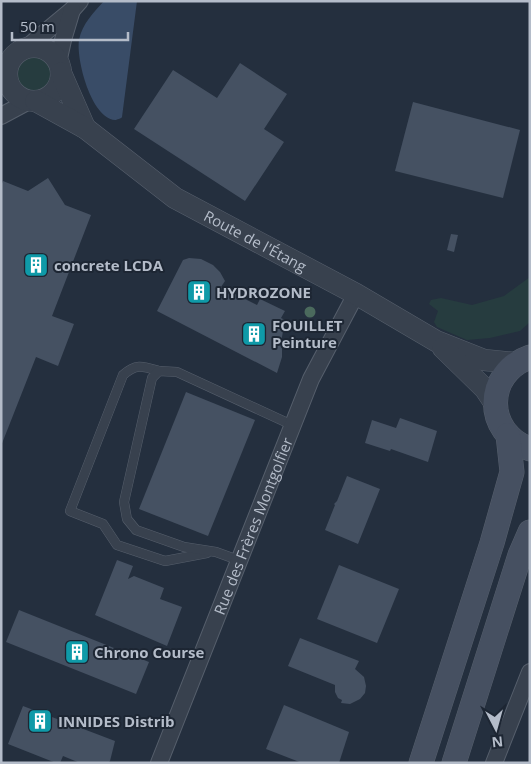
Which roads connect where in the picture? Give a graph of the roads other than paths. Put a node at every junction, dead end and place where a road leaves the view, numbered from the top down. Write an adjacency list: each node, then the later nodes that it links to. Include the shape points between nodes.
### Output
1 (76, 6): 2 (street); 3 (street, via 63,40)
2 (9, 64): 3 (street, via 37,47 51,53); 4 (street, via 8,81 13,91)
3 (60, 68): 4 (street, via 60,83 55,92 47,98); 6 (street, Route de l'Étang)
4 (32, 101): 5 (street); 6 (street, Route de l'Étang)
5 (1, 116)
6 (85, 128): 7 (street, Route de l'Étang, via 176,198)
7 (356, 294): 8 (street, Route de l'Étang); 12 (street, Rue des Frères Montgolfier, via 311,379)
8 (436, 341): 9 (street, via 484,360); 11 (street)
9 (523, 360): 11 (main road, via 506,373 499,384)
10 (159, 371): 12 (lane, via 177,372); 16 (lane, via 152,378 124,502 127,519 136,530); 16 (lane, via 142,366 130,368 123,375 70,511 103,524 117,545 165,561)
11 (496, 404): 13 (main road, via 500,424)
12 (292, 425): 18 (street, Rue des Frères Montgolfier)
13 (508, 435): 14 (main road); 21 (main road, via 512,472)
14 (530, 449)
15 (530, 532): 17 (main road)
16 (212, 552): 18 (lane)
17 (525, 557): 22 (main road)
18 (238, 560): 20 (street, Rue des Frères Montgolfier)
19 (530, 672): 23 (street)
20 (159, 763)
21 (421, 763)
22 (454, 763)
23 (494, 763)

